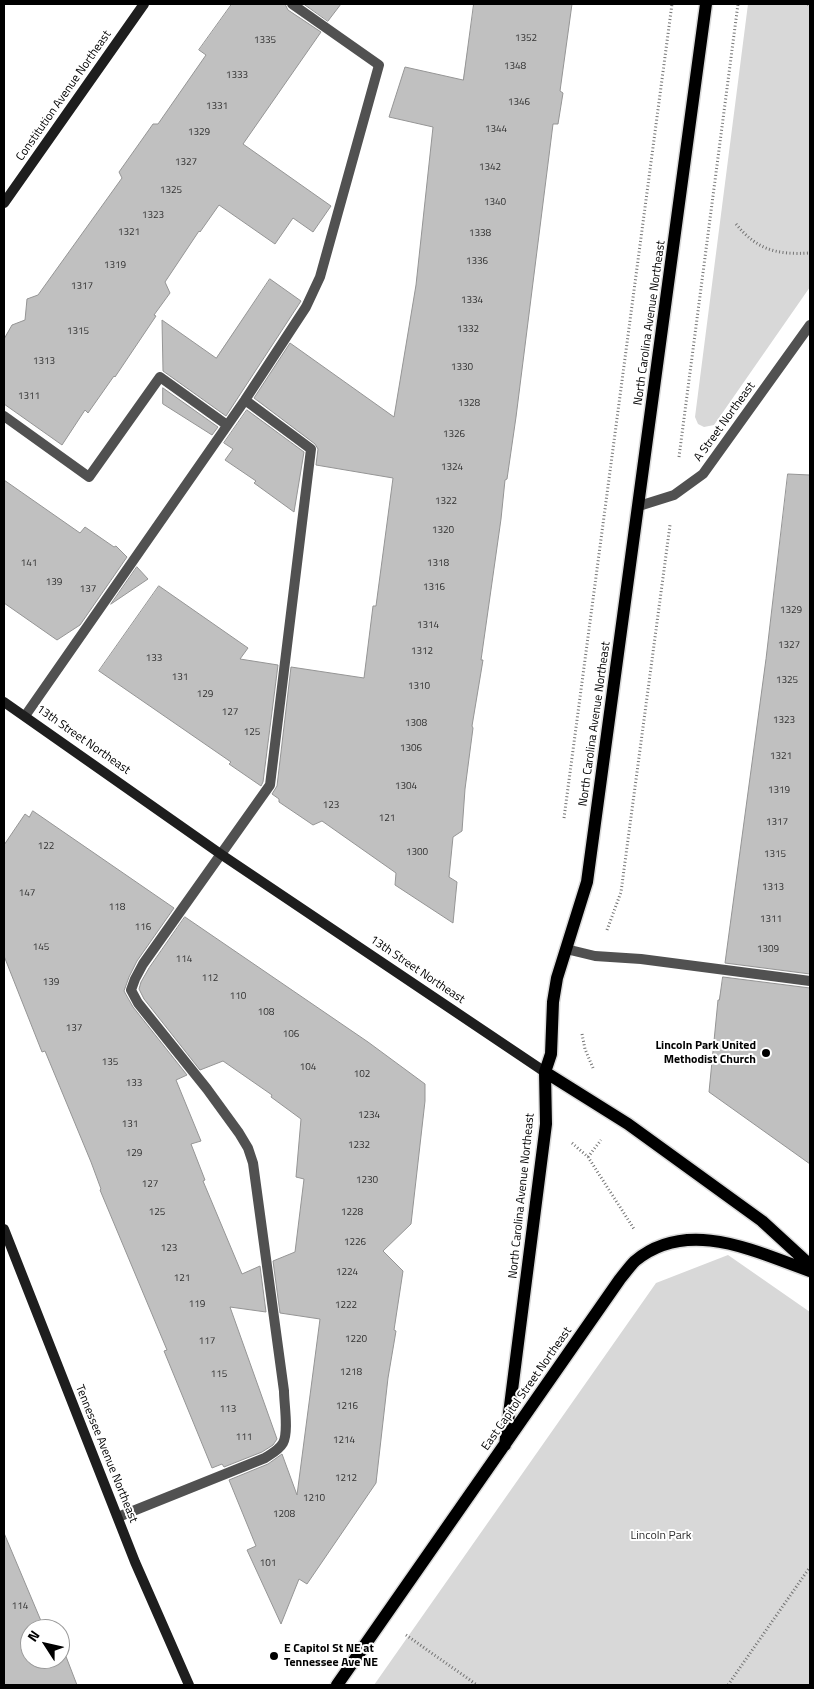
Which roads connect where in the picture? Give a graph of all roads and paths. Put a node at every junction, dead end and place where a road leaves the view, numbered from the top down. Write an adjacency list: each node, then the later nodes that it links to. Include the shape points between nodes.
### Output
1 (144, 4): 8 (street, Constitution Avenue Northeast)
2 (292, 4): 12 (street, via 379,65 320,277 306,307)
3 (672, 4): 19 (path)
4 (706, 4): 16 (main road, North Carolina Avenue Northeast)
5 (738, 4): 15 (path)
6 (808, 4): 7 (path)
7 (810, 7)
8 (4, 203)
9 (736, 224): 10 (path, via 746,235 770,250)
10 (810, 253)
11 (810, 325): 15 (street, A Street Northeast, via 703,474)
12 (245, 400): 14 (street); 20 (street, via 311,449 270,785)
13 (4, 416): 14 (street, via 89,477 160,377)
14 (227, 425): 18 (street)
15 (674, 495): 16 (street, A Street Northeast); 22 (path, via 621,892)
16 (639, 506): 21 (main road, North Carolina Avenue Northeast, via 587,882)
17 (5, 704): 18 (street, 13th Street Northeast)
18 (25, 716): 20 (street, 13th Street Northeast)
19 (563, 826)
20 (222, 855): 25 (street, 13th Street Northeast); 35 (street, via 143,964 132,990 138,1003 207,1089 248,1148 253,1163 284,1391 284,1442 265,1458)
21 (566, 949): 22 (street); 25 (main road, North Carolina Avenue Northeast, via 557,978 551,1054)
22 (595, 956): 23 (street)
23 (810, 981)
24 (582, 1032): 26 (path)
25 (544, 1072): 32 (main road, 13th Street Northeast, via 628,1124 762,1220); 34 (main road, North Carolina Avenue Northeast, via 546,1124)
26 (595, 1072)
27 (603, 1137): 29 (path)
28 (566, 1138): 29 (path)
29 (588, 1157): 31 (path)
30 (4, 1229): 35 (street, Tennessee Avenue Northeast)
31 (634, 1229)
32 (810, 1265)
33 (810, 1271): 34 (main road, East Capitol Street Northeast, via 714,1240 682,1241 649,1252 620,1279)
34 (505, 1445): 37 (main road, East Capitol Street Northeast)
35 (118, 1517): 38 (street, Tennessee Avenue Northeast)
36 (810, 1567): 41 (path)
37 (384, 1620): 39 (main road, East Capitol Street Northeast); 40 (path)
38 (189, 1685)
39 (337, 1685)
40 (477, 1685)
41 (728, 1685)

